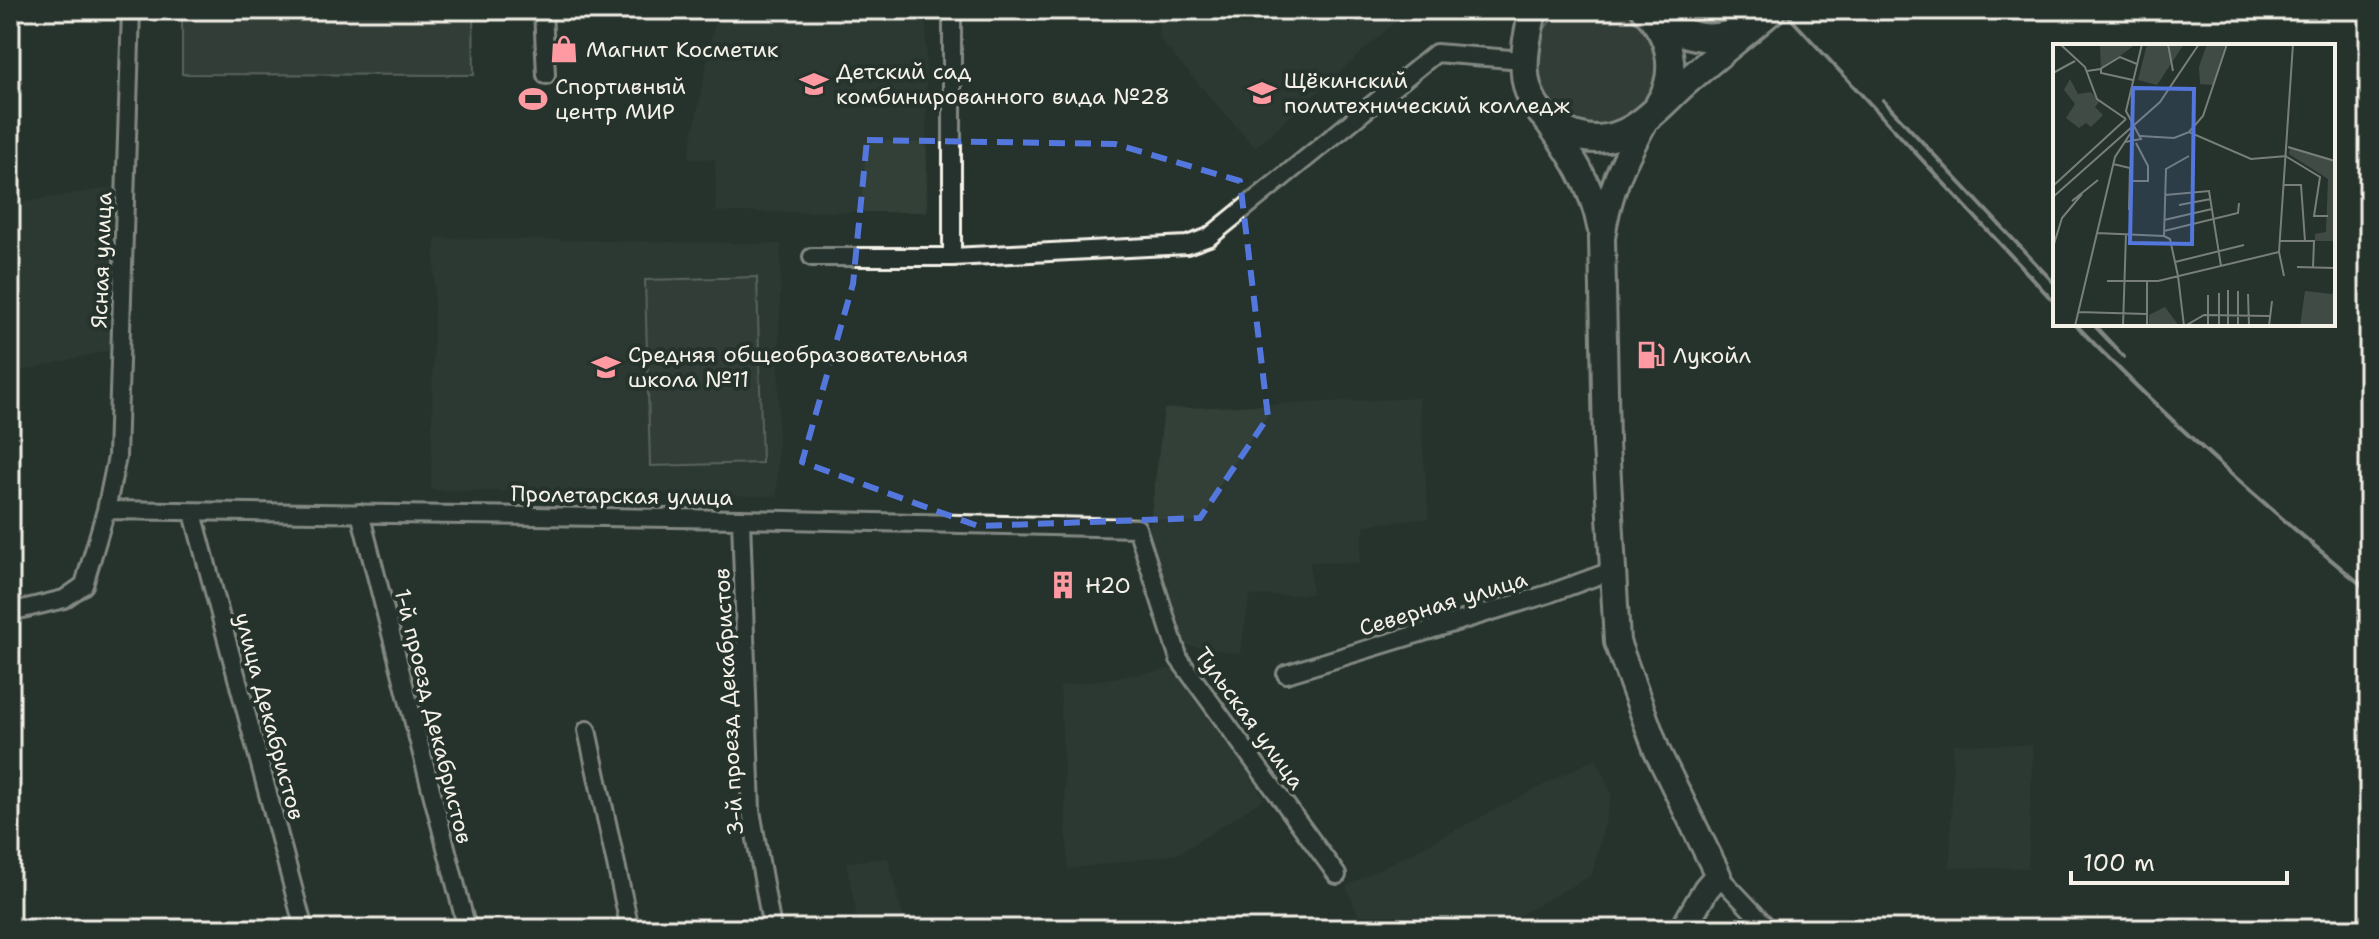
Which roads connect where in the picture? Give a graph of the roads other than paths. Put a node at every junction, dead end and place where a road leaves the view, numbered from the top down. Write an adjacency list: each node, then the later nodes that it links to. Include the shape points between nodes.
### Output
1 (131, 10): 15 (street, Ясная улица, via 117,457)
2 (543, 10): 9 (street)
3 (952, 10): 14 (street)
4 (1533, 10): 8 (main road)
5 (1548, 10): 8 (main road, via 1531,32)
6 (1649, 14): 7 (main road, via 1690,37 1710,39 1727,37); 11 (main road, via 1661,29 1670,56 1668,85)
7 (1763, 18): 11 (main road)
8 (1525, 52): 10 (main road, via 1527,88); 14 (street, via 1436,53 1209,237 1187,245)
9 (546, 75)
10 (1541, 113): 11 (main road, via 1564,131 1591,139 1620,135); 12 (street, via 1589,189)
11 (1650, 116): 12 (street, via 1612,186)
12 (1602, 238): 20 (street)
13 (812, 257): 14 (street)
14 (952, 257)
15 (106, 510): 16 (street, Пролетарская улица); 21 (street, Ясная улица, via 84,585 64,599)
16 (193, 513): 17 (street, Пролетарская улица); 26 (street, улица Декабристов)
17 (360, 513): 18 (street, Пролетарская улица); 27 (street, 1-й проезд Декабристов)
18 (741, 519): 19 (street, Пролетарская улица); 29 (street, 3-й проезд Декабристов, via 751,811)
19 (1137, 528): 24 (street, Тульская улица, via 1179,659)
20 (1611, 571): 22 (street, Северная улица); 25 (street, via 1617,642 1657,751)
21 (10, 612)
22 (1286, 674)
23 (587, 730): 28 (street)
24 (1337, 875)
25 (1718, 875): 30 (street); 31 (street)
26 (304, 929)
27 (467, 929)
28 (630, 929)
29 (772, 929)
30 (1683, 929)
31 (1769, 929)

